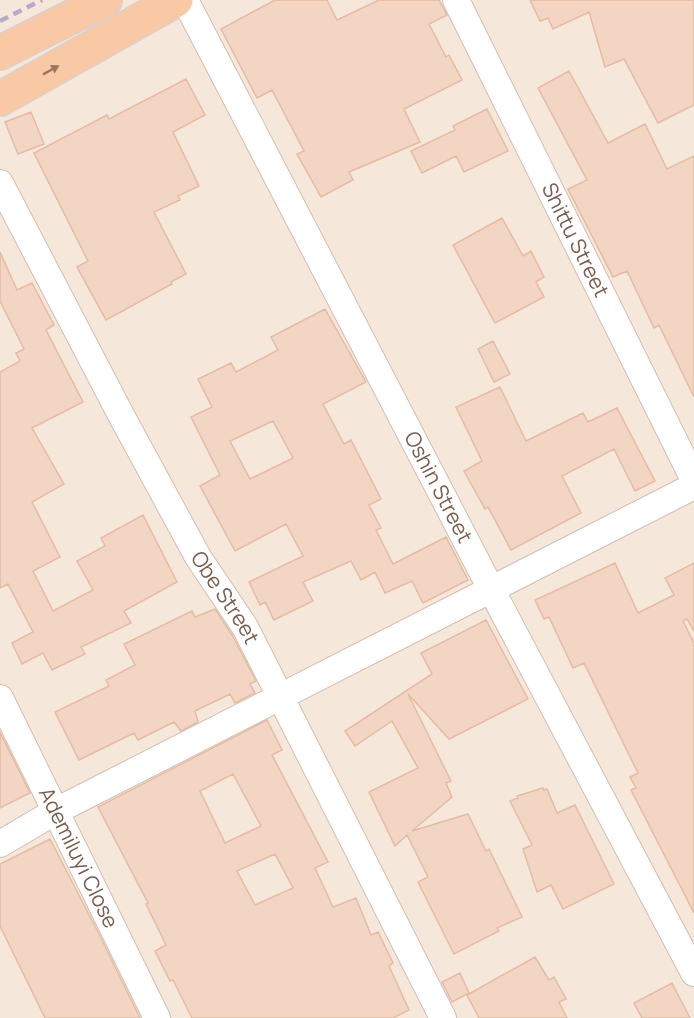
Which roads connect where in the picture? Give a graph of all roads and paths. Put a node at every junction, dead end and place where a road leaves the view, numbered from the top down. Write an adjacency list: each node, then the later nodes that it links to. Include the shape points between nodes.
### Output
1 (105, 0): 5 (highway)
2 (176, 0): 6 (highway, one-way to 2)
3 (185, 0): 10 (street, Oshin Street)
4 (456, 0): 8 (street, Shittu Street)
5 (0, 53)
6 (0, 99)
7 (0, 183): 11 (street, Obe Street, via 137,446 198,557 245,627)
8 (694, 480)
9 (694, 486): 10 (street)
10 (491, 590): 11 (street); 15 (street, Oshin Street)
11 (282, 698): 13 (street); 17 (street, Obe Street)
12 (0, 699): 13 (street, Ademiluyi Close)
13 (56, 812): 14 (street); 16 (street, Ademiluyi Close)
14 (0, 844)
15 (694, 973)
16 (157, 1018)
17 (443, 1018)

